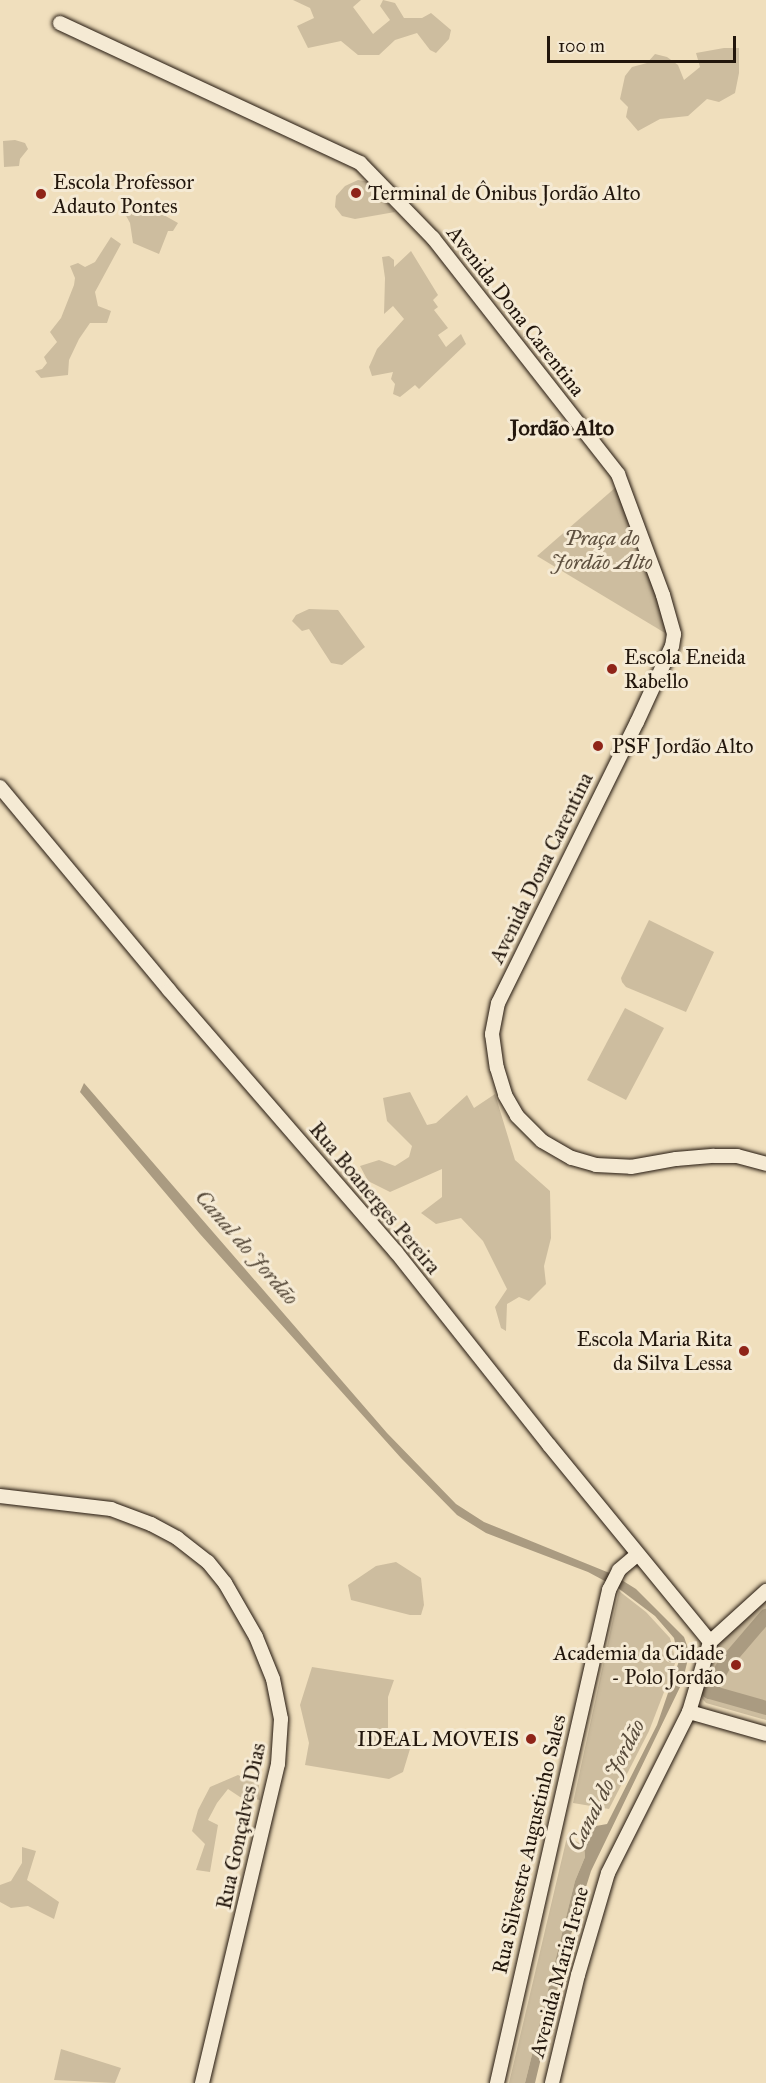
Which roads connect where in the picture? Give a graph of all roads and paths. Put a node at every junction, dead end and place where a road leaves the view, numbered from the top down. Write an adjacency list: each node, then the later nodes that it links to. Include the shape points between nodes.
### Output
1 (60, 23): 3 (street, Avenida Dona Carentina, via 360,163 433,238 618,474 663,595 674,634 672,646 498,1003 492,1034 496,1068 517,1116 542,1141 572,1158 596,1165 631,1167 714,1156 737,1156)
2 (0, 787): 5 (street, Rua Boanerges Pereira, via 396,1252)
3 (766, 1164)
4 (0, 1496): 10 (street, Rua Gonçalves Dias, via 111,1509 177,1538 207,1562 230,1590 256,1636 273,1679 281,1719 278,1764)
5 (637, 1555): 7 (street, Rua Boanerges Pereira); 11 (street, Rua Silvestre Augustinho Sales, via 617,1571 609,1590)
6 (766, 1591): 7 (street)
7 (710, 1642): 8 (street, Avenida Maria Irene)
8 (689, 1712): 9 (street); 12 (street, Avenida Maria Irene, via 608,1873)
9 (766, 1734)
10 (202, 2083)
11 (497, 2083)
12 (552, 2083)

